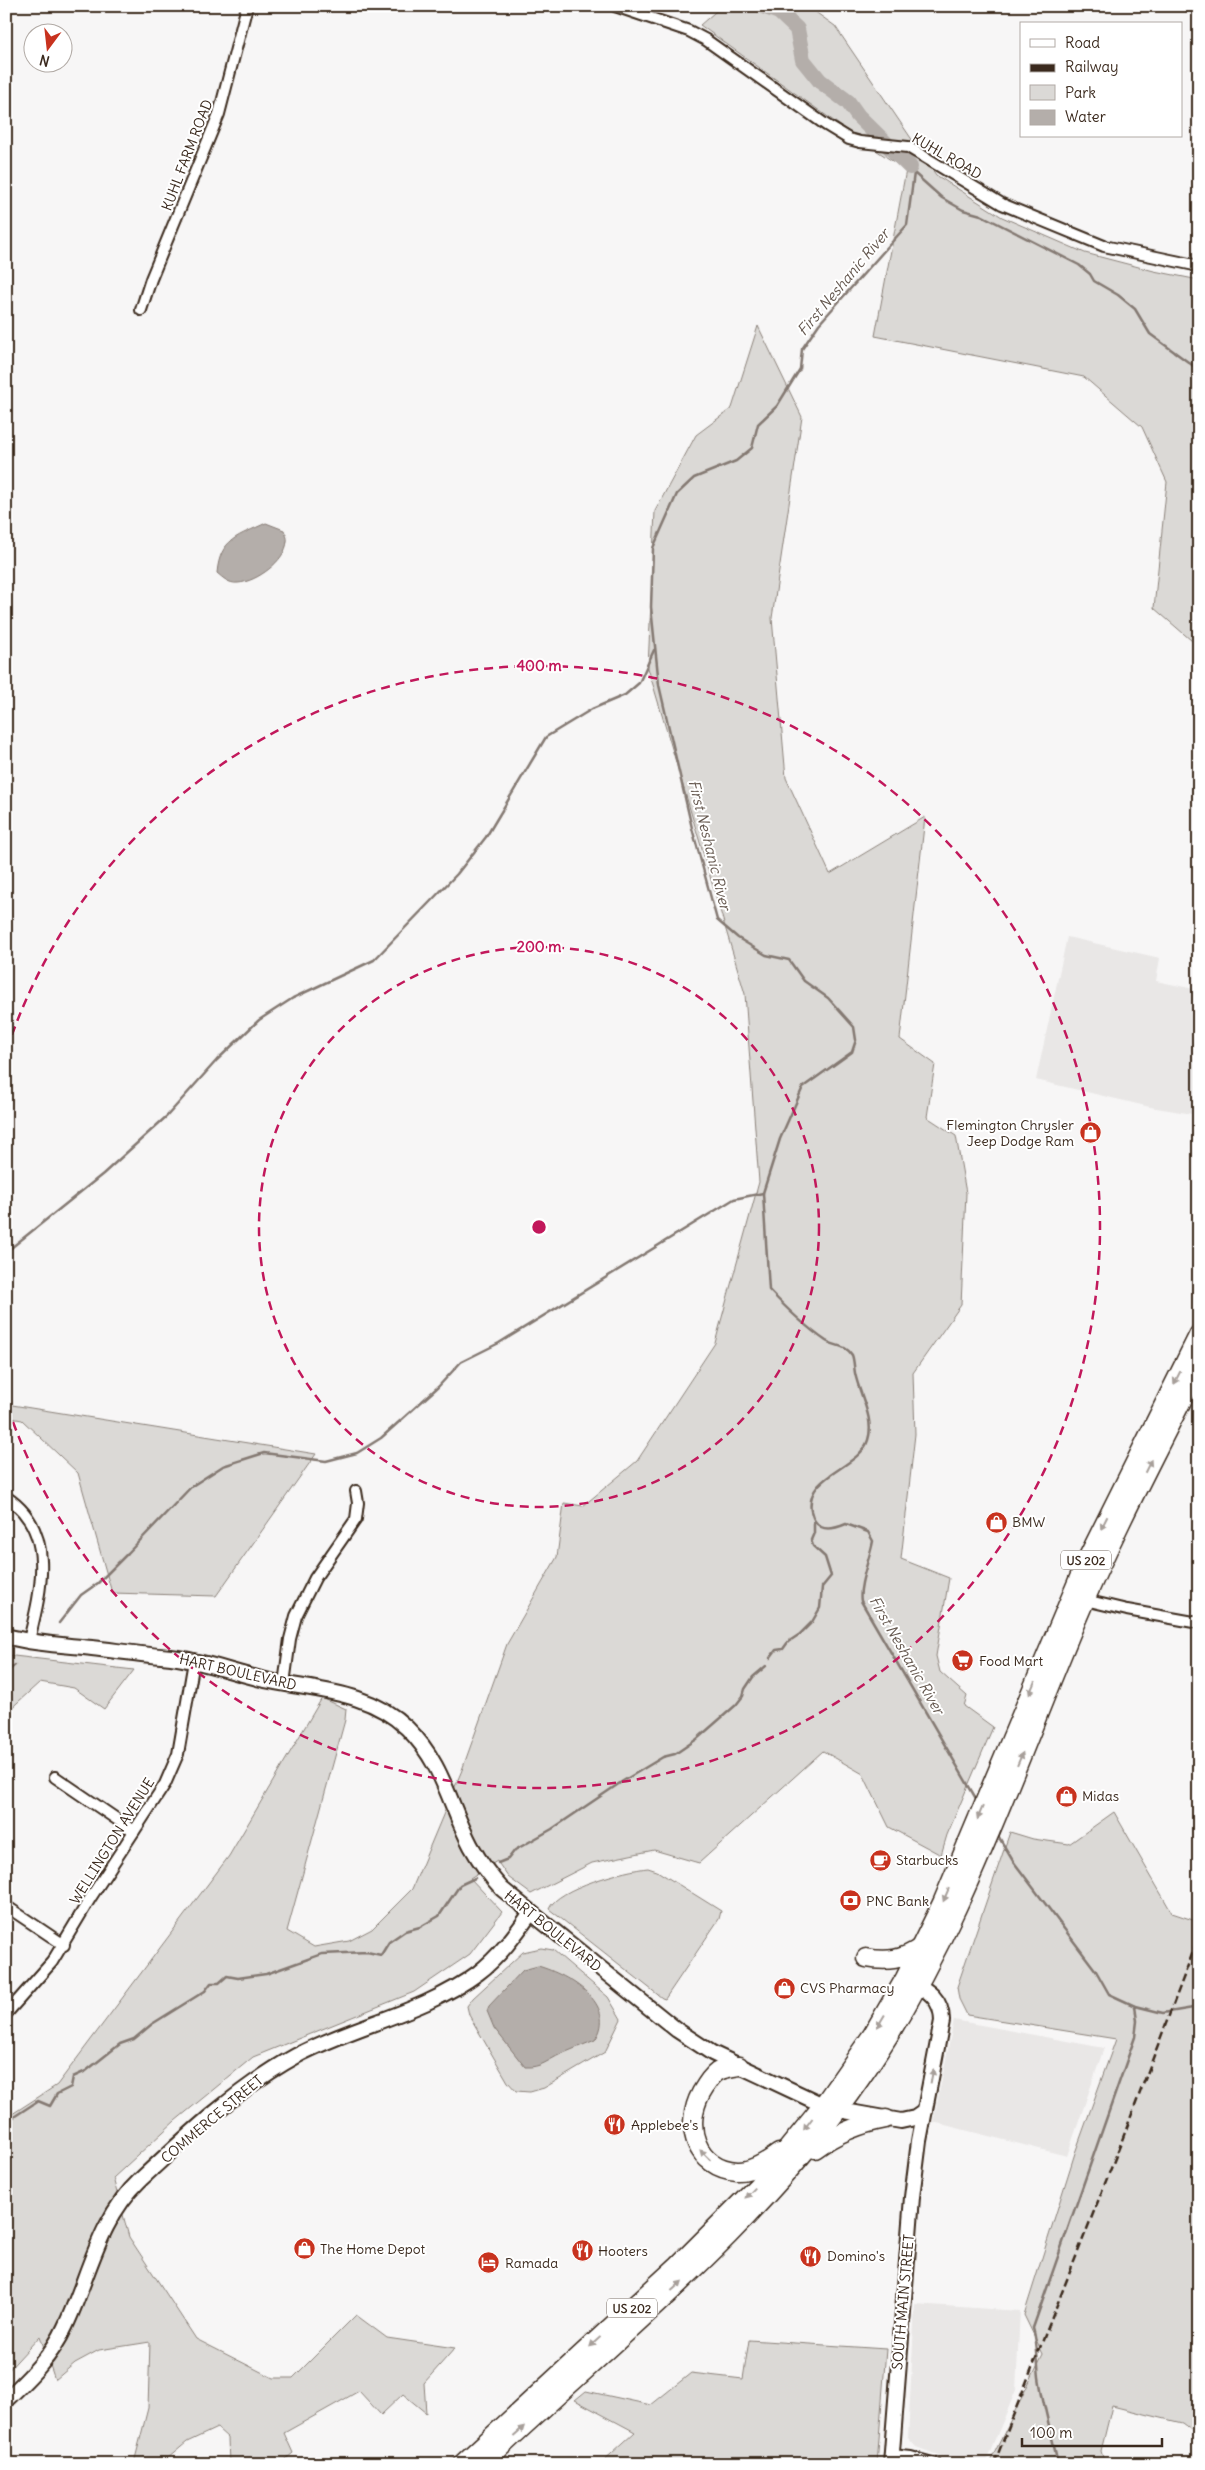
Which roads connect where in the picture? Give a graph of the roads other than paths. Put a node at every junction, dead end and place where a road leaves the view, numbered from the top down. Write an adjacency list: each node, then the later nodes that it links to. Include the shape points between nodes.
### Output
1 (247, 6): 4 (street, KUHL FARM ROAD, via 219,114 151,278)
2 (615, 6): 3 (street, KUHL ROAD, via 706,40 849,138 873,144 898,145 919,154 1002,204 1057,228 1124,252)
3 (1199, 266)
4 (141, 310)
5 (1199, 1334): 16 (highway, US 202, one-way to 16, via 1086,1561)
6 (1199, 1367): 9 (highway, US 202, one-way to 6, via 1152,1456)
7 (356, 1491): 14 (street, via 356,1518 315,1578 296,1616)
8 (6, 1498): 12 (street, via 16,1504 33,1524 42,1550 43,1564)
9 (1085, 1600): 10 (street); 16 (highway, US 202, one-way to 9)
10 (1199, 1623)
11 (6, 1636): 12 (street, HART BOULEVARD)
12 (29, 1640): 13 (street, HART BOULEVARD)
13 (194, 1661): 14 (street, HART BOULEVARD); 17 (street, WELLINGTON AVENUE, via 173,1769)
14 (284, 1684): 20 (street, HART BOULEVARD, via 343,1694 367,1702 406,1727 436,1765 480,1861 502,1889)
15 (55, 1777): 17 (street)
16 (995, 1798): 18 (highway, US 202)
17 (134, 1832): 21 (street, WELLINGTON AVENUE)
18 (978, 1839): 22 (highway, US 202, one-way to 22); 24 (highway, US 202, via 960,1900)
19 (6, 1906): 21 (street)
20 (530, 1914): 26 (street, HART BOULEVARD, via 692,2042); 33 (street, COMMERCE STREET, via 490,1963 463,1983 420,2005 318,2046 267,2073 231,2100 139,2181 125,2195 106,2224 59,2339 35,2372)
21 (64, 1945): 25 (street, WELLINGTON AVENUE)
22 (921, 1947): 23 (highway, via 899,1959); 24 (highway, US 202)
23 (866, 1958)
24 (912, 1982): 27 (highway, US 202, via 863,2077); 28 (street, SOUTH MAIN STREET, one-way to 24, via 942,2014 936,1999)
25 (6, 2014)
26 (739, 2066): 27 (street, HART BOULEVARD); 31 (highway, one-way to 26, via 768,2161 739,2171 722,2168 699,2148 691,2129 696,2103 717,2072)
27 (831, 2108): 29 (street); 31 (highway, US 202, one-way to 31); 32 (highway, US 202)
28 (925, 2111): 29 (street, via 915,2118); 30 (street, SOUTH MAIN STREET)
29 (893, 2120): 30 (street, via 912,2130); 32 (highway, via 860,2124 829,2139)
30 (919, 2141): 34 (street, SOUTH MAIN STREET)
31 (794, 2143): 35 (highway, US 202, one-way to 35, via 758,2185 678,2265)
32 (797, 2163): 36 (highway, US 202, one-way to 32, via 700,2264)
33 (6, 2400)
34 (891, 2459): 37 (street, via 911,2457)
35 (462, 2464)
36 (483, 2464)
37 (936, 2464)

